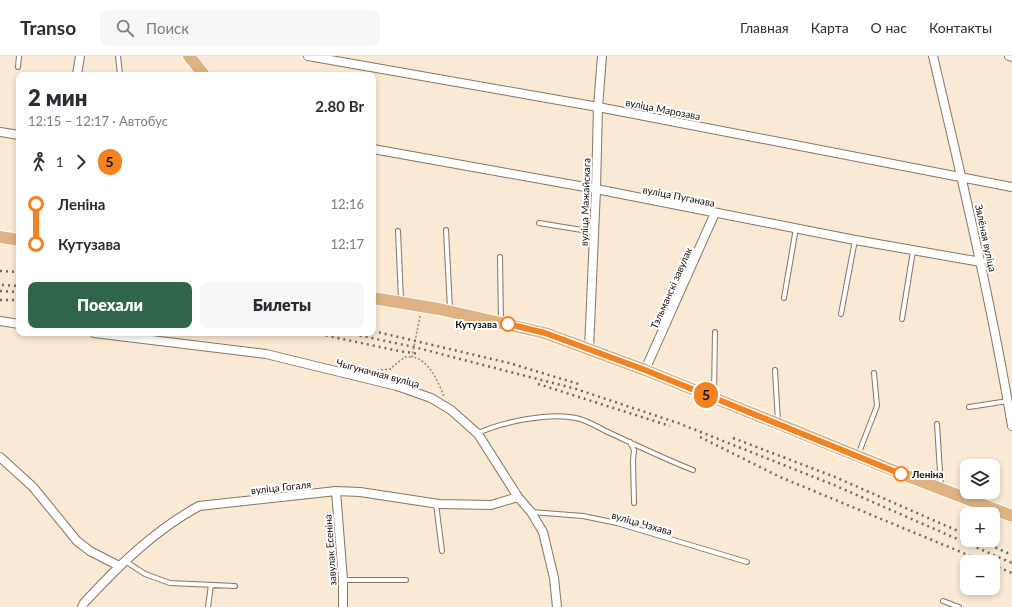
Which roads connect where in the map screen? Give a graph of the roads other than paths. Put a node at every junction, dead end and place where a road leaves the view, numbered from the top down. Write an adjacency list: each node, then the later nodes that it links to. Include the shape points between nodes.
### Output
1 (20, 56): 10 (lane)
2 (80, 56): 11 (street)
3 (118, 56): 12 (lane)
4 (189, 56): 13 (main road)
5 (308, 56): 14 (street, вуліца Марозава)
6 (602, 56): 14 (street, вуліца Мажайскага)
7 (933, 56): 18 (street, Зялёная вуліца)
8 (1008, 56): 9 (street)
9 (1012, 57)
10 (18, 67)
11 (77, 72)
12 (120, 72)
13 (202, 72)
14 (598, 107): 18 (street, вуліца Марозава); 20 (street, вуліца Мажайскага)
15 (0, 132): 16 (street)
16 (16, 135)
17 (376, 150): 20 (street, вуліца Пуганава)
18 (962, 177): 19 (street, вуліца Марозава); 32 (street, Зялёная вуліца)
19 (1012, 187)
20 (596, 190): 21 (street, вуліца Пуганава); 26 (street, вуліца Мажайскага)
21 (715, 213): 23 (street, вуліца Пуганава); 45 (street, Тэльманскі завулак)
22 (539, 223): 26 (lane)
23 (796, 228): 29 (street, вуліца Пуганава); 33 (lane)
24 (446, 230): 36 (lane)
25 (398, 231): 35 (lane)
26 (594, 232): 44 (street, вуліца Мажайскага)
27 (0, 237): 28 (main road)
28 (16, 240)
29 (855, 240): 30 (street, вуліца Пуганава); 37 (lane)
30 (913, 251): 32 (street, вуліца Пуганава); 38 (lane)
31 (500, 257): 40 (lane)
32 (981, 262): 49 (street, Зялёная вуліца)
33 (784, 298)
34 (376, 299): 35 (main road)
35 (401, 303): 36 (main road)
36 (450, 312): 40 (main road)
37 (841, 314)
38 (902, 319)
39 (0, 321): 41 (street)
40 (502, 323): 44 (main road, via 545,333)
41 (16, 324)
42 (715, 332): 48 (lane)
43 (119, 336): 54 (street, Чыгуначная вуліца, via 266,354 397,386 431,398 451,410)
44 (589, 349): 45 (main road)
45 (645, 370): 48 (main road)
46 (775, 370): 51 (lane)
47 (874, 373): 56 (lane, via 877,406)
48 (714, 398): 51 (main road)
49 (1008, 401): 50 (lane); 53 (street, Зялёная вуліца)
50 (969, 407)
51 (779, 424): 56 (main road)
52 (937, 424): 59 (lane)
53 (1012, 426)
54 (478, 434): 55 (lane, via 492,427 520,420 558,416 578,418); 61 (street, Чыгуначная вуліца)
55 (630, 442): 58 (lane); 62 (lane, via 634,450)
56 (858, 456): 59 (main road)
57 (0, 457): 68 (street, via 33,487 77,541 90,551)
58 (693, 470)
59 (941, 488): 65 (main road)
60 (336, 491): 63 (street, вуліца Гогаля, via 360,492); 68 (street, вуліца Гогаля, via 199,506 179,517); 69 (street, завулак Есеніна)
61 (518, 497): 63 (street, вуліца Гогаля, via 491,505); 64 (street, Чыгуначная вуліца)
62 (634, 503)
63 (436, 504): 66 (lane)
64 (531, 512): 67 (lane, вуліца Чэхава, via 583,516 617,523); 77 (street, Чыгуначная вуліца, via 543,532 554,578)
65 (1012, 516)
66 (442, 551)
67 (747, 562)
68 (122, 563): 71 (lane, via 170,583); 74 (street, вуліца Гогаля)
69 (342, 580): 70 (lane); 76 (street, завулак Есеніна)
70 (406, 580)
71 (211, 585): 72 (lane); 75 (lane)
72 (235, 586)
73 (942, 601): 78 (lane)
74 (82, 607)
75 (208, 607)
76 (343, 607)
77 (557, 607)
78 (959, 607)

